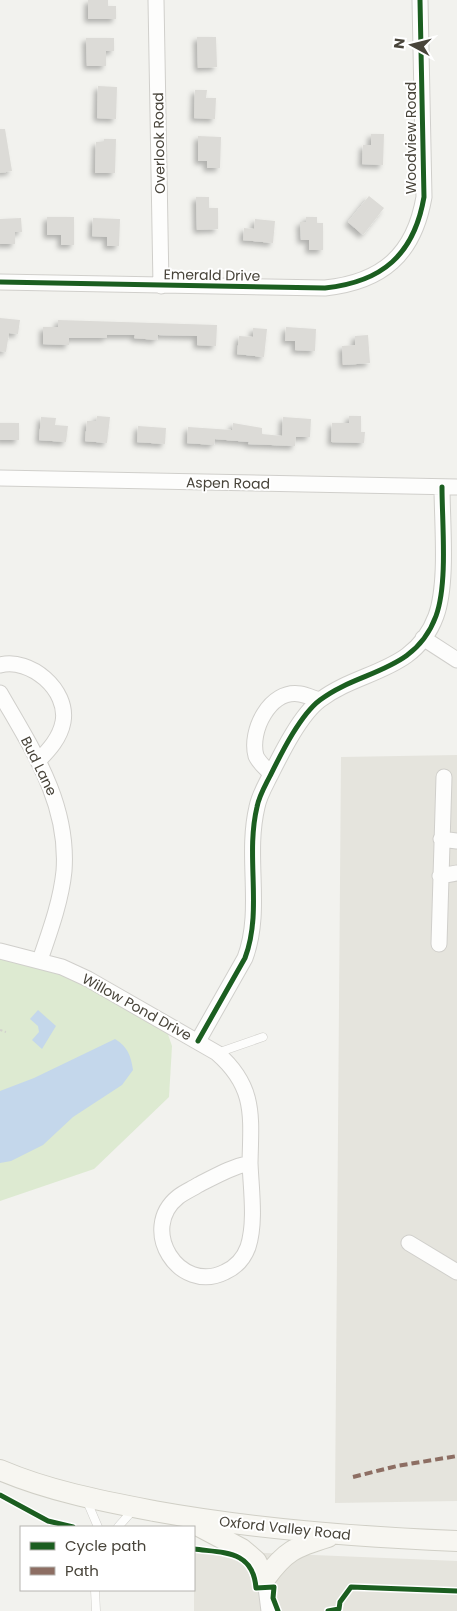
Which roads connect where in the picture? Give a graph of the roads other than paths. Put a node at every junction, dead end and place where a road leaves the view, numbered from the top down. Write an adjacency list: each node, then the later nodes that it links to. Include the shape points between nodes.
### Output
1 (156, 0): 5 (street, Overlook Road)
2 (420, 0): 3 (street, Woodview Road, via 424,188 421,214)
3 (409, 244): 5 (street, Emerald Drive, via 374,276 345,286)
4 (0, 282): 5 (street, Emerald Drive)
5 (161, 286)
6 (0, 478): 7 (street, Aspen Road)
7 (442, 487): 8 (street, Aspen Road); 9 (street, Willow Pond Drive, via 440,599 436,614)
8 (457, 487)
9 (422, 638): 10 (street); 13 (street, Willow Pond Drive, via 413,651 390,667)
10 (457, 660)
11 (0, 665): 14 (street, via 14,663 31,668 43,677 60,699 63,713 60,732 53,746)
12 (0, 693): 14 (street, Bud Lane)
13 (318, 700): 15 (street, Willow Pond Drive); 15 (street, via 299,694 290,695 276,702 260,719 256,731 257,758)
14 (38, 761): 23 (street, Bud Lane, via 57,804 65,850 61,889)
15 (271, 774): 25 (street, Willow Pond Drive, via 260,798 254,825 250,944)
16 (444, 777): 17 (street)
17 (441, 839): 18 (street); 20 (street)
18 (457, 841)
19 (457, 873): 20 (street)
20 (440, 876): 21 (street)
21 (438, 944)
22 (0, 951): 23 (street, Willow Pond Drive)
23 (40, 960): 25 (street, Willow Pond Drive, via 88,979)
24 (263, 1037): 26 (lane)
25 (198, 1041): 26 (street)
26 (217, 1053): 27 (street, via 230,1065 246,1090 251,1113)
27 (250, 1163): 27 (street, via 251,1235 244,1256 220,1274 204,1277 183,1270 169,1257 162,1238 162,1223 167,1211 179,1196 232,1167)
28 (409, 1242): 29 (street)
29 (457, 1272)
30 (0, 1470): 31 (main road, Oxford Valley Road)
31 (85, 1498): 32 (main road, Oxford Valley Road); 34 (lane)
32 (135, 1507): 33 (main road, Oxford Valley Road); 35 (lane)
33 (178, 1515): 36 (main road, Oxford Valley Road); 38 (main road, via 242,1549 256,1561)
34 (98, 1526)
35 (119, 1526)
36 (336, 1535): 37 (main road, Oxford Valley Road); 38 (main road, via 294,1549 279,1559)
37 (457, 1542)
38 (265, 1579): 41 (street)
39 (95, 1591): 40 (lane)
40 (96, 1611)
41 (269, 1611)

